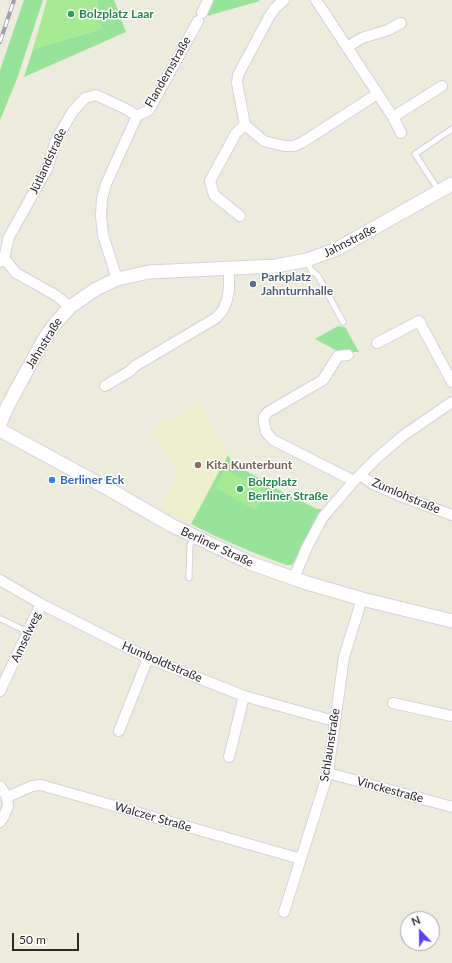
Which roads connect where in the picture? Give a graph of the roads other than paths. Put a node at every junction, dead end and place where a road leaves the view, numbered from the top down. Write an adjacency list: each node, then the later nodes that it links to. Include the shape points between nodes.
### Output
1 (208, 0): 8 (street, Flandernstraße, via 149,110)
2 (284, 0): 10 (street, via 269,17 238,75 237,83)
3 (316, 0): 5 (street)
4 (401, 23): 5 (street)
5 (347, 46): 7 (street)
6 (442, 86): 9 (street)
7 (377, 94): 9 (street); 10 (street, via 294,146 264,141)
8 (137, 116): 16 (street, Jütlandstraße, via 96,95 86,98 73,111 55,142 48,167 9,237); 19 (street, Flandernstraße, via 106,184 102,199 103,235)
9 (393, 117): 12 (street)
10 (245, 125): 15 (street, via 236,133 210,181 214,195)
11 (452, 129): 14 (lane, via 415,154)
12 (401, 133)
13 (452, 184): 14 (street, Jahnstraße)
14 (439, 191): 17 (street, Jahnstraße, via 338,249)
15 (240, 216)
16 (2, 260): 20 (street, Jütlandstraße, via 16,273 57,296)
17 (307, 260): 18 (street, Jahnstraße, via 276,266); 21 (lane)
18 (229, 269): 19 (street, Jahnstraße, via 165,270); 25 (street, via 228,300 216,318)
19 (117, 279): 20 (street, Jahnstraße, via 86,294)
20 (70, 307): 27 (street, Jahnstraße, via 43,341)
21 (343, 322)
22 (377, 343): 24 (street, via 419,321)
23 (348, 355): 29 (street, Zumlohstraße, via 338,356 323,380 268,412 264,417 264,424 266,432 273,440)
24 (452, 382)
25 (105, 386)
26 (452, 402): 29 (street, via 404,435)
27 (0, 424)
28 (0, 430): 31 (street, Berliner Straße, via 171,526)
29 (357, 478): 30 (street, Zumlohstraße); 33 (street, via 323,517 306,548)
30 (452, 515)
31 (194, 536): 32 (lane, via 190,545); 33 (street, Berliner Straße, via 250,563)
32 (189, 578)
33 (294, 578): 35 (street, Berliner Straße)
34 (0, 580): 36 (street, Humboldtstraße)
35 (362, 599): 38 (street, Berliner Straße); 45 (street, Schlaunstraße, via 344,657)
36 (41, 604): 39 (street, Amselweg); 40 (street, Humboldtstraße)
37 (1, 619): 39 (lane)
38 (452, 621)
39 (28, 632): 41 (street, Amselweg)
40 (148, 658): 42 (street, Humboldtstraße); 46 (street)
41 (0, 692)
42 (244, 696): 45 (street, Humboldtstraße); 47 (street)
43 (393, 703): 44 (street)
44 (452, 716)
45 (334, 721): 48 (street, Schlaunstraße)
46 (119, 731)
47 (229, 757)
48 (328, 773): 51 (street, Vinckestraße); 53 (street, Schlaunstraße)
49 (0, 786): 50 (street)
50 (7, 797): 52 (street, via 8,806); 53 (street, Walczer Straße, via 32,786 41,785)
51 (452, 807)
52 (0, 822)
53 (301, 859): 54 (street, Schlaunstraße)
54 (284, 912)

